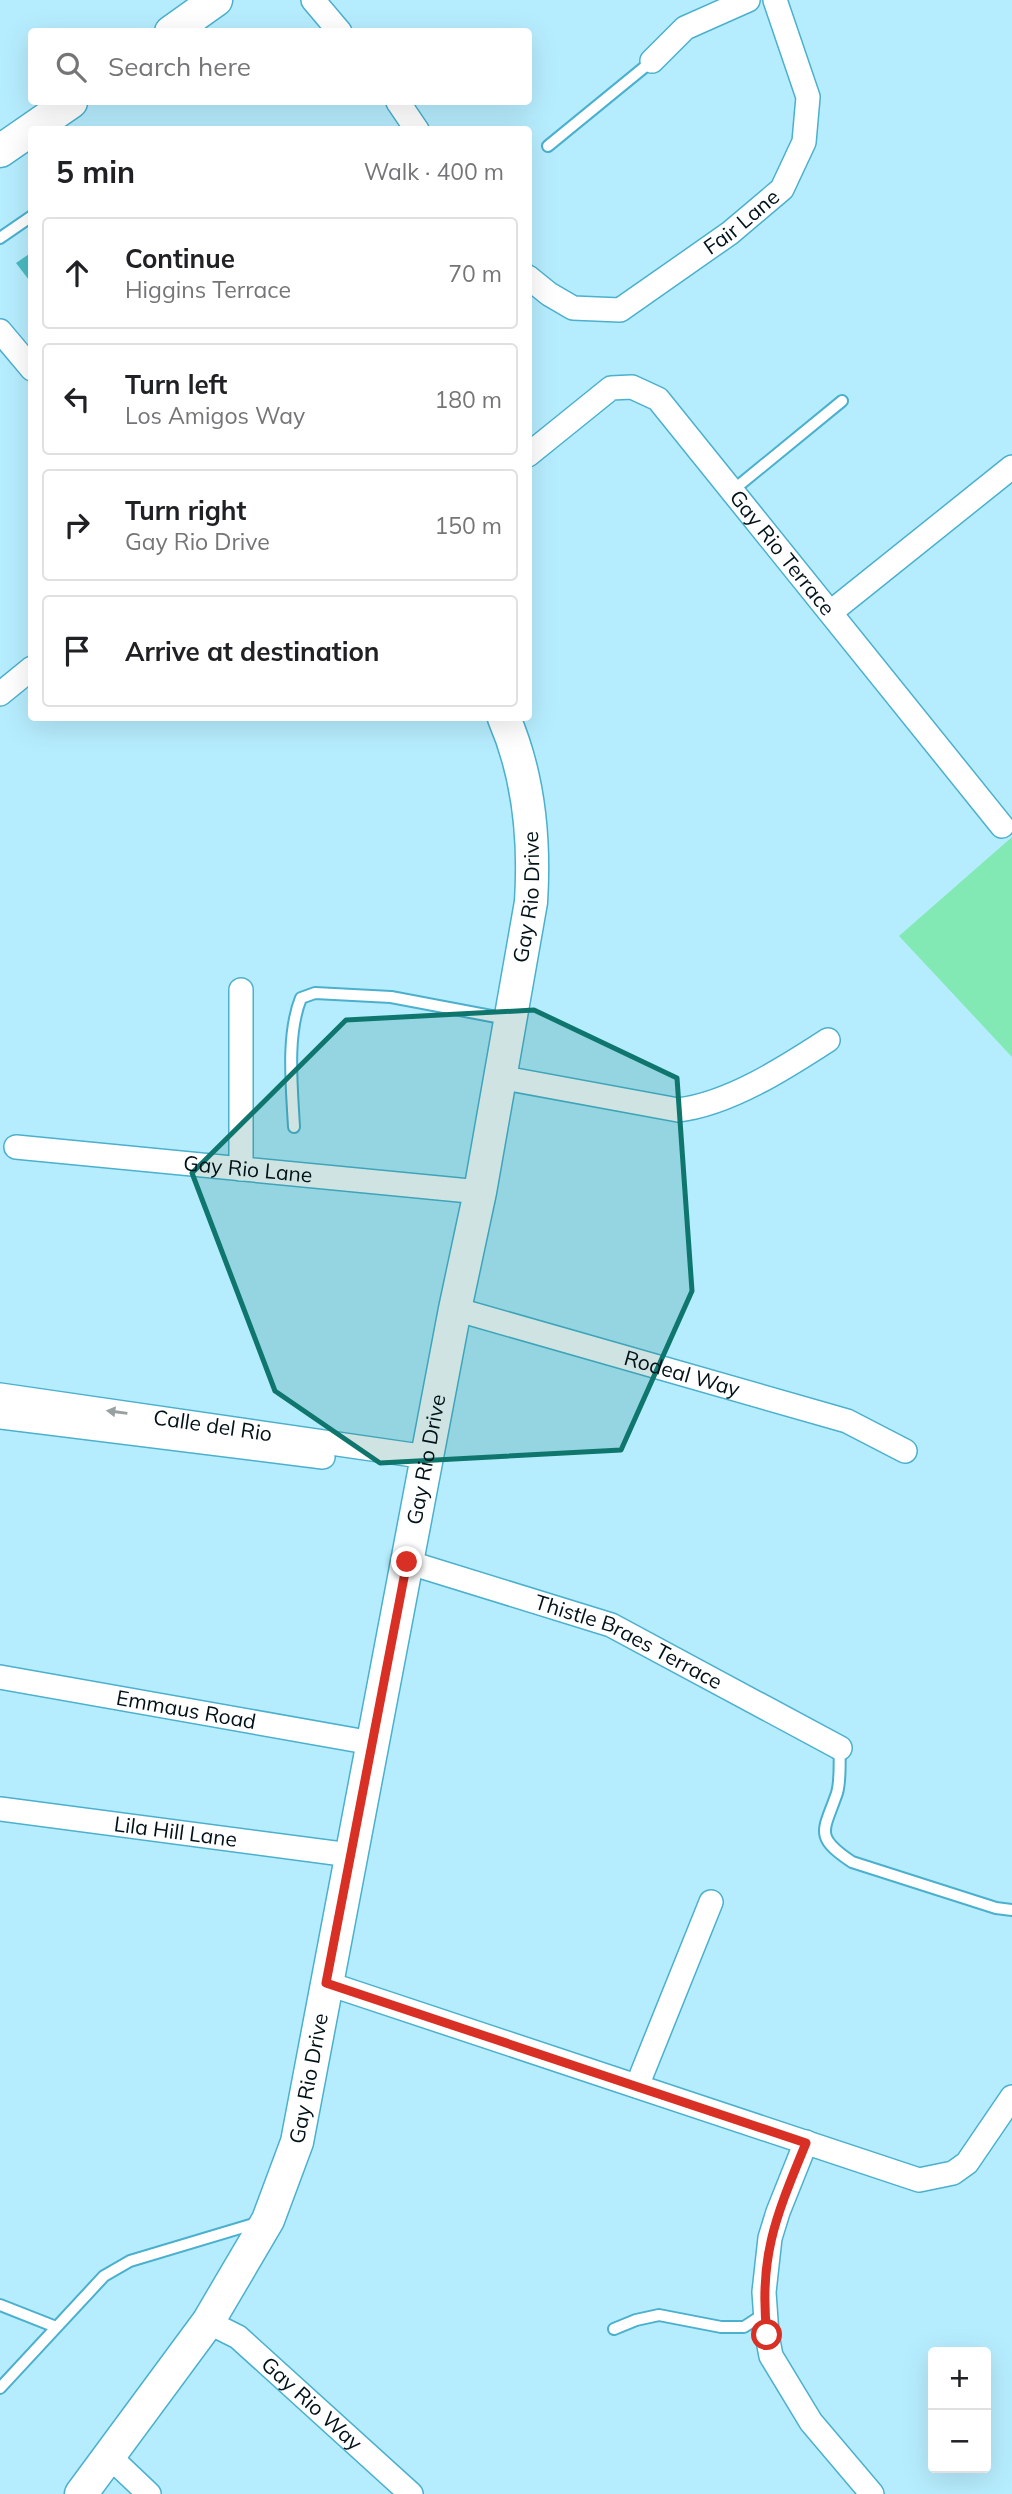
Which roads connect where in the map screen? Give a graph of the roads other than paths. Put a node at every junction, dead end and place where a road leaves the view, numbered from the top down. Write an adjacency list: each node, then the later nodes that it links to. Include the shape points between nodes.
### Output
1 (216, 0): 5 (street)
2 (313, 0): 6 (street)
3 (748, 0): 7 (street, via 685,28)
4 (775, 0): 17 (street, Fair Lane, via 808,96 804,142 782,189 730,233 620,310 573,308)
5 (177, 28)
6 (337, 28)
7 (652, 61): 13 (lane)
8 (67, 105): 10 (street)
9 (400, 105): 11 (street)
10 (39, 126)
11 (414, 126)
12 (28, 134): 14 (street)
13 (548, 146)
14 (0, 151)
15 (28, 219): 16 (lane)
16 (0, 238)
17 (532, 283)
18 (0, 331): 19 (street)
19 (28, 364)
20 (842, 401): 23 (lane)
21 (532, 452): 23 (street, Gay Rio Terrace, via 611,388 632,387 658,399)
22 (1012, 467): 24 (street)
23 (733, 491): 24 (street, Gay Rio Terrace)
24 (831, 612): 28 (street, Gay Rio Terrace)
25 (28, 671): 26 (street)
26 (0, 694)
27 (505, 721): 30 (street, Gay Rio Drive, via 525,786 533,844 531,902)
28 (1002, 826)
29 (241, 990): 35 (street)
30 (509, 1020): 32 (street, Gay Rio Drive); 33 (lane, via 391,997 314,993 301,998 291,1066)
31 (828, 1040): 32 (street, via 771,1077 696,1108 678,1110)
32 (499, 1077): 36 (street, Gay Rio Drive)
33 (294, 1127)
34 (16, 1147): 35 (street, Gay Rio Lane)
35 (240, 1169): 36 (street, Gay Rio Lane)
36 (480, 1192): 37 (street, Gay Rio Drive)
37 (455, 1309): 40 (street, Rodeal Way, via 847,1421); 41 (street, Gay Rio Drive)
38 (0, 1395): 41 (street, Calle del Rio, one-way to 38)
39 (0, 1417): 41 (street)
40 (905, 1451)
41 (426, 1464): 42 (street, Gay Rio Drive)
42 (407, 1562): 44 (street, Gay Rio Drive); 45 (street, Thistle Braes Terrace, via 611,1625)
43 (0, 1677): 44 (street, Emmaus Road)
44 (372, 1742): 47 (street, Gay Rio Drive)
45 (840, 1748): 49 (lane, via 838,1791 824,1830 834,1850 852,1862)
46 (0, 1809): 47 (street, Lila Hill Lane)
47 (350, 1855): 50 (street, Gay Rio Drive)
48 (711, 1902): 51 (street)
49 (1012, 1910)
50 (326, 1983): 51 (street); 54 (street, Gay Rio Drive, via 297,2142)
51 (637, 2086): 53 (street)
52 (1012, 2097): 53 (street, via 967,2163 953,2173 919,2180)
53 (806, 2143): 56 (street, via 770,2238)
54 (268, 2220): 57 (street, Gay Rio Drive); 58 (lane, via 130,2261 104,2276)
55 (0, 2305): 58 (lane)
56 (764, 2314): 59 (lane, via 744,2327 659,2315); 65 (street, via 771,2356 811,2422)
57 (208, 2322): 61 (street, Gay Rio Drive); 64 (street, Gay Rio Way, via 238,2337)
58 (56, 2327): 60 (lane)
59 (614, 2329)
60 (0, 2388)
61 (108, 2455): 62 (street, Gay Rio Drive); 63 (street)
62 (81, 2494)
63 (149, 2494)
64 (411, 2494)
65 (872, 2494)

